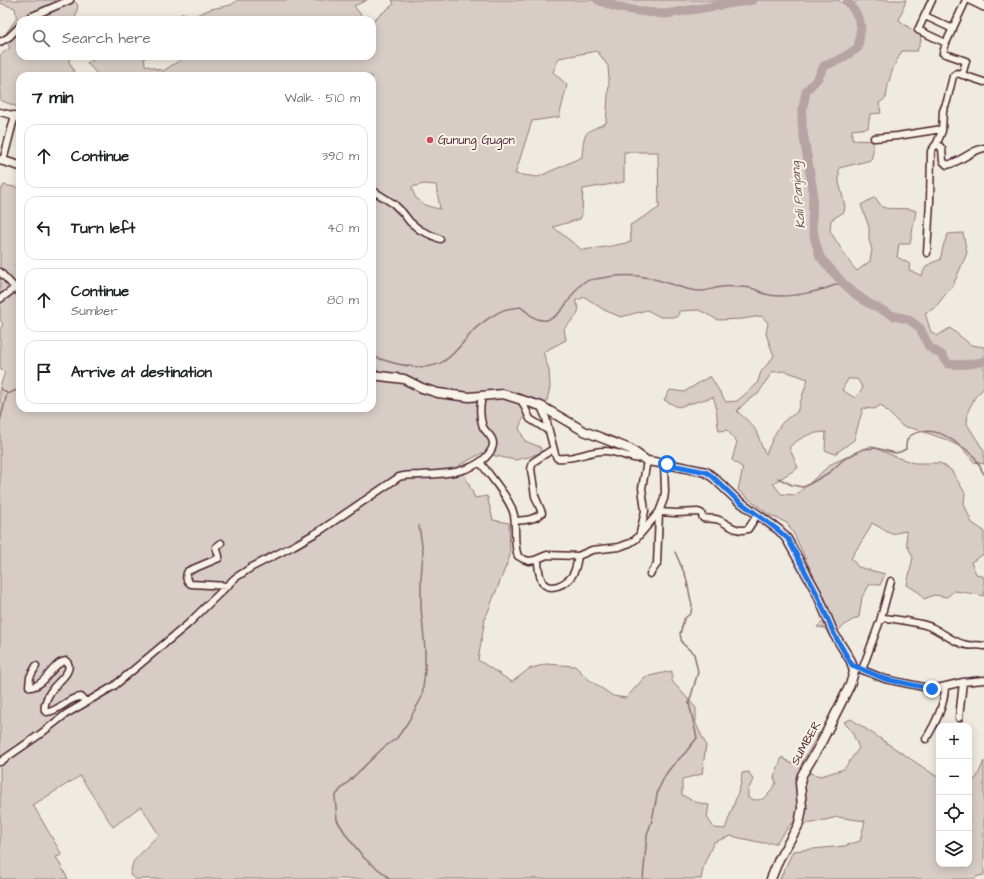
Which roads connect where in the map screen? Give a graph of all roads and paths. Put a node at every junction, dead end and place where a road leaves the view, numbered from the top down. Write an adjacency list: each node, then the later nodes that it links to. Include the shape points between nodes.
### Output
1 (70, 0): 6 (street)
2 (932, 0): 7 (street)
3 (966, 0): 8 (street)
4 (972, 0): 5 (main road)
5 (984, 6)
6 (32, 16)
7 (925, 16): 8 (street); 11 (street, via 918,31)
8 (953, 29): 11 (street)
9 (16, 30): 10 (street)
10 (0, 42)
11 (946, 43): 12 (street, via 943,53 966,61)
12 (962, 75): 13 (street); 17 (street, via 957,73 953,76 943,109)
13 (984, 82)
14 (0, 112): 15 (street)
15 (16, 116)
16 (16, 119): 21 (street)
17 (942, 129): 18 (street); 19 (street)
18 (874, 138)
19 (937, 143): 20 (street, via 942,149 943,161 947,165 976,149); 25 (street, via 930,155)
20 (984, 148)
21 (2, 160): 22 (street)
22 (16, 165)
23 (376, 193): 24 (street, via 394,204 420,230)
24 (440, 239)
25 (927, 253)
26 (0, 272): 27 (street)
27 (15, 288): 28 (street)
28 (0, 299)
29 (376, 376): 30 (street, via 404,379 427,390 469,397)
30 (482, 396): 31 (street, via 498,394); 36 (street, via 481,418 493,446)
31 (520, 399): 32 (street); 33 (street, via 530,419)
32 (541, 406): 33 (street); 35 (street, via 584,431 630,449)
33 (549, 431): 34 (street)
34 (553, 449): 35 (street, via 556,457 561,458 571,459 603,451); 40 (street, via 533,462 531,469 535,496 542,513 538,517)
35 (644, 460): 37 (street); 41 (street, via 642,488 645,511)
36 (480, 462): 40 (street, via 510,505); 47 (street, via 471,468 445,474 399,477 316,533 243,572)
37 (664, 463): 38 (street, via 665,492); 39 (street, via 706,472)
38 (659, 512): 39 (street, via 698,512 703,518 716,519 731,527 745,530); 41 (street); 45 (street, via 656,564)
39 (757, 515): 50 (street, via 778,530 791,544 834,634)
40 (515, 521): 44 (street, via 518,556 529,561)
41 (640, 534): 43 (street, via 624,545 592,550)
42 (221, 543): 47 (street, via 216,547 219,558 188,571 186,577 191,584)
43 (578, 556): 44 (street, via 547,556); 44 (street, via 573,576 563,584 555,586 546,585 542,581)
44 (538, 559)
45 (650, 574)
46 (891, 581): 48 (street)
47 (228, 586): 56 (street, via 164,646 114,686)
48 (880, 621): 49 (street, via 886,618 925,625 963,644); 52 (street)
49 (984, 646)
50 (852, 665): 52 (street); 60 (street, SUMBER, via 854,676 850,685 802,775 802,808 799,823)
51 (36, 666): 56 (street, via 29,681 31,687 40,684 60,663 66,661 69,665 63,678 53,688 44,711 52,712 76,697 81,697)
52 (862, 670): 55 (street, via 926,688)
53 (984, 680): 54 (street)
54 (963, 682): 55 (street); 57 (street)
55 (945, 687): 58 (street, via 938,717)
56 (86, 702): 59 (street)
57 (959, 718)
58 (926, 739)
59 (0, 762)
60 (771, 879)

